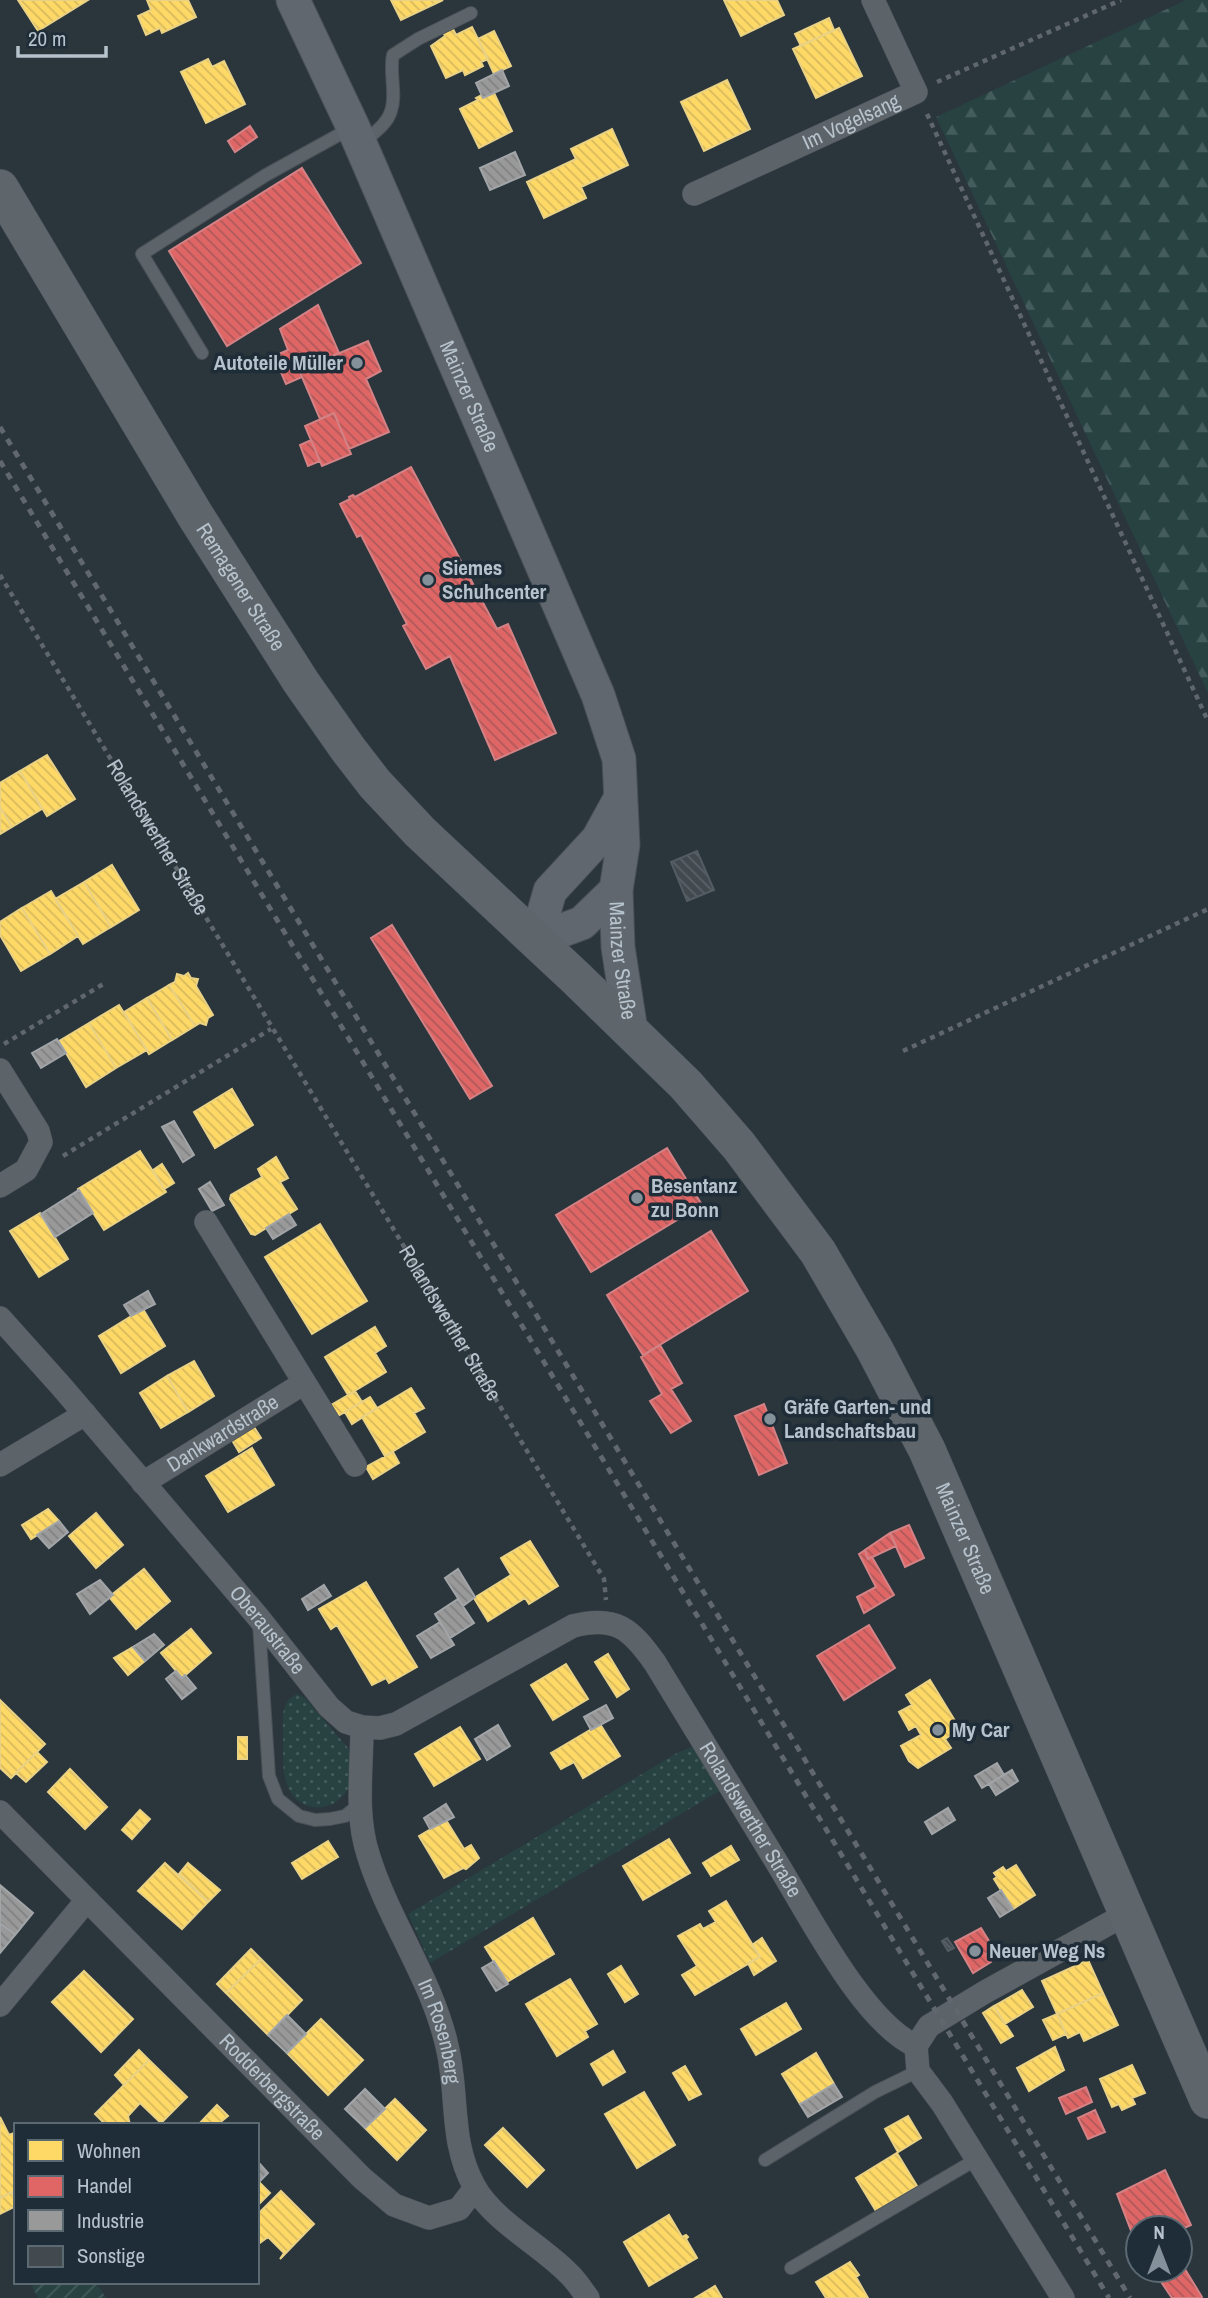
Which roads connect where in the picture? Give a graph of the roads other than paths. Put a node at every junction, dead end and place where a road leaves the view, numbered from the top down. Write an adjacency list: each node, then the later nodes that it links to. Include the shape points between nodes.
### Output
1 (293, 0): 4 (main road, Mainzer Straße)
2 (873, 0): 6 (street, Im Vogelsang, via 916,92)
3 (471, 13): 4 (lane, via 393,55 391,112 384,122)
4 (357, 136): 7 (lane, via 266,175 142,254); 8 (main road, Mainzer Straße, via 598,695 618,750)
5 (0, 188): 10 (main road, Remagener Straße, via 195,515 348,749 396,807)
6 (694, 194)
7 (202, 353)
8 (620, 799): 9 (main road, Mainzer Straße, via 624,845); 10 (main road, via 598,839 550,891)
9 (616, 890): 10 (main road, Mainzer Straße, via 582,923); 11 (main road, Mainzer Straße, via 618,947)
10 (536, 940): 11 (main road, Mainzer Straße)
11 (631, 1031): 26 (main road, Mainzer Straße, via 739,1146 818,1252 876,1350 927,1450)
12 (0, 1070): 13 (street, via 41,1142 26,1170)
13 (0, 1186)
14 (206, 1222): 16 (street)
15 (0, 1318): 17 (street, Oberaustraße)
16 (304, 1383): 19 (street); 20 (street, Dankwardstraße)
17 (85, 1414): 18 (street); 20 (street, Oberaustraße)
18 (0, 1465)
19 (355, 1465)
20 (143, 1483): 21 (street, Oberaustraße)
21 (258, 1617): 22 (street, Oberaustraße, via 329,1707 346,1722); 23 (lane, via 269,1776 278,1799 299,1816 315,1820 345,1816)
22 (362, 1727): 23 (street, Im Rosenberg); 28 (street, Rolandswerther Straße, via 396,1724 573,1626 593,1621 624,1629 639,1640 655,1663 866,2002 901,2039)
23 (360, 1804): 33 (street, Im Rosenberg, via 367,1852 448,2047 459,2148)
24 (0, 1812): 25 (street, Rodderbergstraße)
25 (87, 1900): 27 (street); 33 (street, Rodderbergstraße, via 362,2178 394,2204 429,2218 459,2209)
26 (1128, 1913): 28 (street, via 929,2026); 30 (main road, Mainzer Straße)
27 (0, 2005)
28 (916, 2046): 29 (street)
29 (918, 2071): 31 (street); 32 (lane)
30 (1208, 2100)
31 (977, 2159): 34 (lane); 36 (street)
32 (765, 2160)
33 (475, 2188): 35 (street, Im Rosenberg, via 493,2209 569,2273)
34 (792, 2268)
35 (588, 2298)
36 (1063, 2298)

